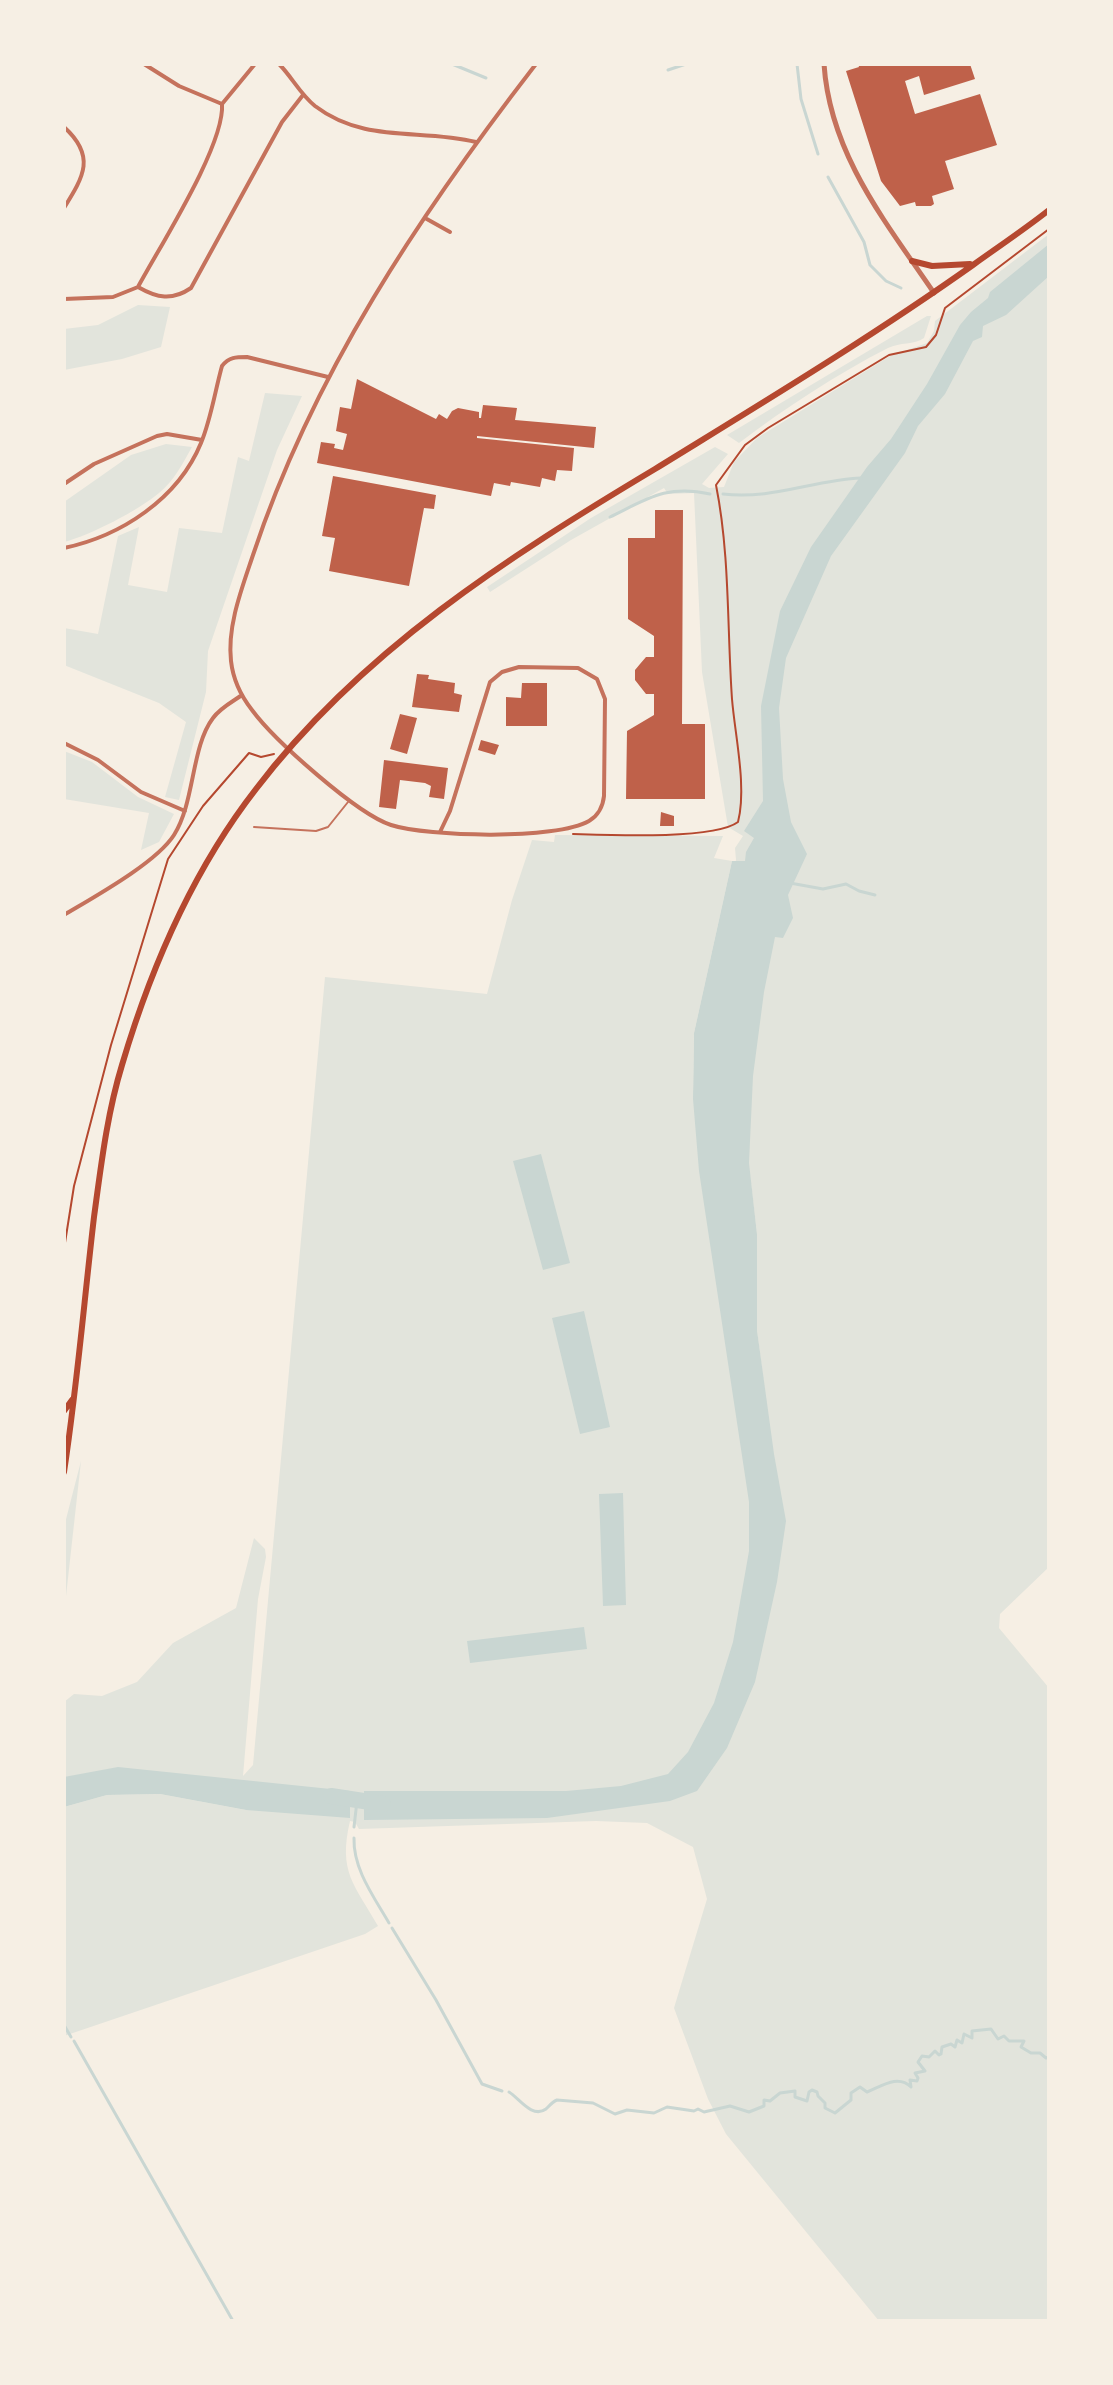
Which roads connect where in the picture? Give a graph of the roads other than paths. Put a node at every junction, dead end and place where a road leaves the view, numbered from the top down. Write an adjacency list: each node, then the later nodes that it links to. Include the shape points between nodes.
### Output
1 (144, 64): 7 (street)
2 (255, 64): 7 (street)
3 (279, 64): 6 (street)
4 (536, 64): 9 (street)
5 (824, 64): 14 (street, via 845,155)
6 (303, 95): 9 (street, via 329,115 359,128); 16 (street, via 282,122 191,288 163,298)
7 (222, 104): 16 (street, via 223,117 207,160)
8 (64, 127): 10 (street, via 82,148 85,168)
9 (476, 142): 12 (street)
10 (64, 208)
11 (1049, 210): 15 (main road)
12 (425, 218): 13 (street); 19 (street)
13 (450, 232)
14 (912, 261): 15 (main road, via 932,266); 17 (street)
15 (974, 264): 17 (main road)
16 (138, 287): 18 (street, via 113,297)
17 (934, 293): 25 (main road, via 561,525 457,598 380,656)
18 (64, 299)
19 (328, 377): 20 (street, via 247,357 227,360); 23 (street, via 280,477 233,622 231,662)
20 (202, 440): 21 (street, via 157,436 94,464); 22 (street, via 177,482 147,511 100,537)
21 (64, 484)
22 (64, 548)
23 (242, 695): 25 (street); 27 (street, via 207,728)
24 (64, 743): 27 (street, via 141,792)
25 (289, 749): 26 (street); 31 (main road, via 219,841 174,925 142,1001 104,1144)
26 (349, 801): 28 (lane, via 328,827 316,831); 29 (street, via 392,825)
27 (185, 811): 30 (street, via 161,850)
28 (254, 827)
29 (440, 832): 29 (street, via 486,687 502,672 519,667 578,668 589,673 605,699 603,806 590,821 520,835)
30 (64, 915)
31 (74, 1397): 32 (main road); 33 (main road)
32 (64, 1411)
33 (66, 1440): 34 (main road)
34 (64, 1472)

